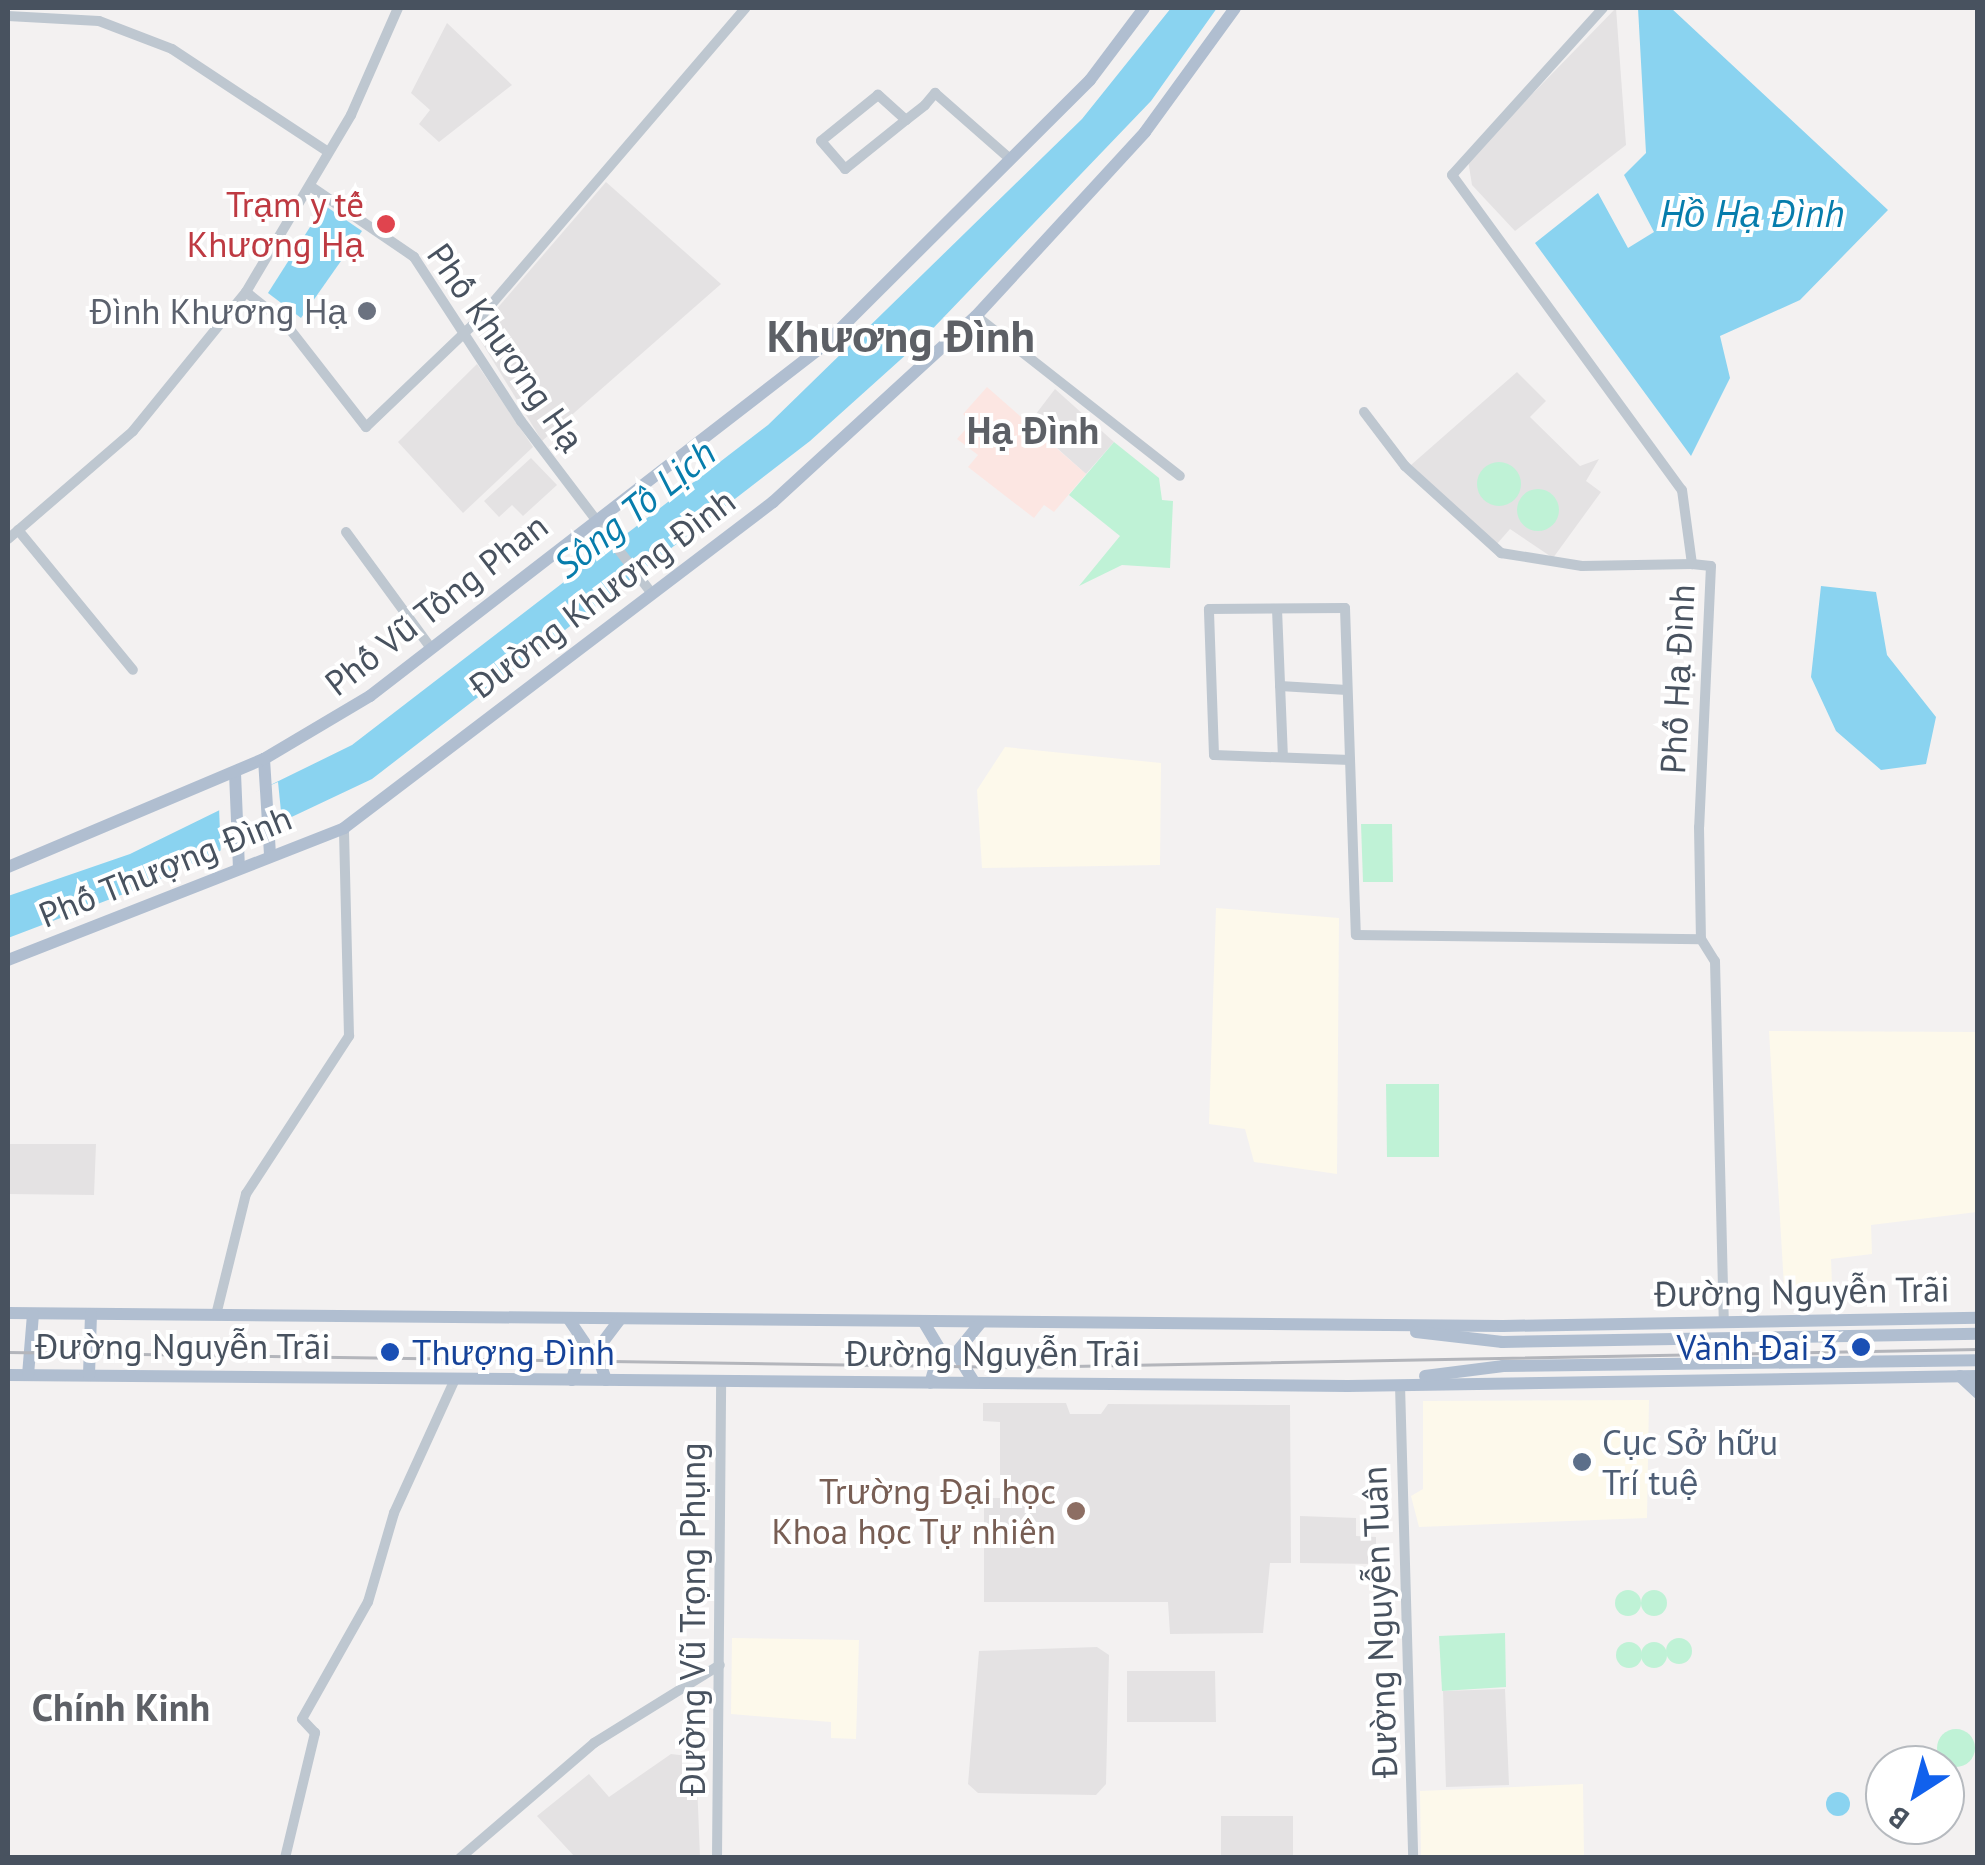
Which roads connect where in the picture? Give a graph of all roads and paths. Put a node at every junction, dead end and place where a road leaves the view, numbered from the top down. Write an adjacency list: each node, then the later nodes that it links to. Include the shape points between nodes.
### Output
1 (398, 8): 8 (street)
2 (745, 8): 13 (street)
3 (1144, 8): 9 (main road, Phố Vũ Tông Phan, via 1111,56)
4 (1235, 8): 12 (main road, Đường Khương Đình, via 1189,80)
5 (1603, 8): 20 (street, Phố Hạ Đình, via 1452,175 1682,490)
6 (8, 16): 8 (street, via 100,21 172,49)
7 (906, 120): 7 (street, via 845,169 820,140 878,95); 9 (street, via 934,93)
8 (328, 152): 10 (street)
9 (1010, 159): 16 (main road, Phố Vũ Tông Phan, via 823,346)
10 (310, 186): 11 (street); 13 (street, Phố Khương Hạ, via 414,257)
11 (246, 292): 13 (street, via 286,323 366,428); 17 (street, via 133,431)
12 (976, 316): 15 (street); 21 (main road, Đường Khương Đình, via 773,502)
13 (463, 330): 16 (street, Phố Khương Hạ)
14 (1364, 412): 20 (street, via 1405,466 1502,554 1582,566)
15 (1180, 476)
16 (601, 523): 21 (street, Phố Khương Hạ); 23 (main road, Phố Vũ Tông Phan)
17 (18, 530): 19 (street); 24 (street)
18 (346, 532): 23 (street)
19 (8, 540)
20 (1692, 564): 35 (street, Phố Hạ Đình, via 1711,566 1699,692)
21 (647, 587): 31 (main road, Đường Khương Đình)
22 (1278, 609): 25 (street); 26 (street, via 1345,608); 27 (street, via 1209,610 1209,735 1214,755)
23 (431, 648): 28 (main road, Phố Vũ Tông Phan, via 328,726)
24 (133, 670)
25 (1280, 686): 26 (street); 27 (street)
26 (1347, 690): 29 (street)
27 (1283, 757): 29 (street)
28 (264, 760): 30 (main road, Phố Vũ Tông Phan); 32 (main road)
29 (1350, 760): 35 (street, via 1356,935)
30 (235, 773): 33 (main road, Phố Vũ Tông Phan); 34 (main road)
31 (344, 828): 32 (main road, Phố Thượng Đình); 40 (street, via 348,1036 246,1194)
32 (270, 848): 34 (main road, Phố Thượng Đình)
33 (8, 866)
34 (239, 868): 36 (main road, Phố Thượng Đình)
35 (1701, 940): 46 (street, Phố Hạ Đình, via 1715,961)
36 (8, 960)
37 (8, 1314): 38 (main road, Đường Nguyễn Trãi)
38 (33, 1314): 39 (main road, Đường Nguyễn Trãi); 51 (main road)
39 (91, 1314): 40 (main road, Đường Nguyễn Trãi); 52 (main road)
40 (216, 1315): 42 (main road, Đường Nguyễn Trãi)
41 (1974, 1315): 46 (main road, Đường Nguyễn Trãi)
42 (568, 1318): 43 (main road, Đường Nguyễn Trãi); 56 (main road, via 584,1342)
43 (620, 1319): 44 (main road, Đường Nguyễn Trãi); 57 (main road, via 596,1351)
44 (923, 1321): 45 (main road, Đường Nguyễn Trãi); 59 (main road, via 940,1349)
45 (982, 1322): 47 (main road, Đường Nguyễn Trãi); 60 (main road, via 956,1353)
46 (1724, 1322): 47 (main road, Đường Nguyễn Trãi)
47 (1349, 1325): 48 (main road, via 1502,1342)
48 (1978, 1334)
49 (1978, 1360): 62 (main road, via 1503,1366)
50 (8, 1375): 51 (main road, Đường Nguyễn Trãi)
51 (28, 1375): 52 (main road, Đường Nguyễn Trãi)
52 (89, 1376): 55 (main road, Đường Nguyễn Trãi)
53 (1960, 1376): 54 (main road, Đường Nguyễn Trãi); 61 (main road, Đường Nguyễn Trãi); 63 (main road)
54 (1978, 1376)
55 (455, 1378): 56 (main road, Đường Nguyễn Trãi); 65 (street, via 394,1513 368,1602 302,1718 314,1733)
56 (572, 1380): 57 (main road, Đường Nguyễn Trãi)
57 (606, 1380): 58 (main road, Đường Nguyễn Trãi)
58 (721, 1381): 59 (main road, Đường Nguyễn Trãi); 64 (street, Đường Vũ Trọng Phụng)
59 (930, 1383): 60 (main road, Đường Nguyễn Trãi)
60 (976, 1383): 62 (main road, Đường Nguyễn Trãi)
61 (1400, 1385): 62 (main road, Đường Nguyễn Trãi); 68 (street, Đường Nguyễn Tuân)
62 (1348, 1386)
63 (1978, 1393)
64 (720, 1665): 66 (street, via 594,1743); 67 (street, Đường Vũ Trọng Phụng)
65 (285, 1858)
66 (460, 1858)
67 (718, 1858)
68 (1413, 1858)

